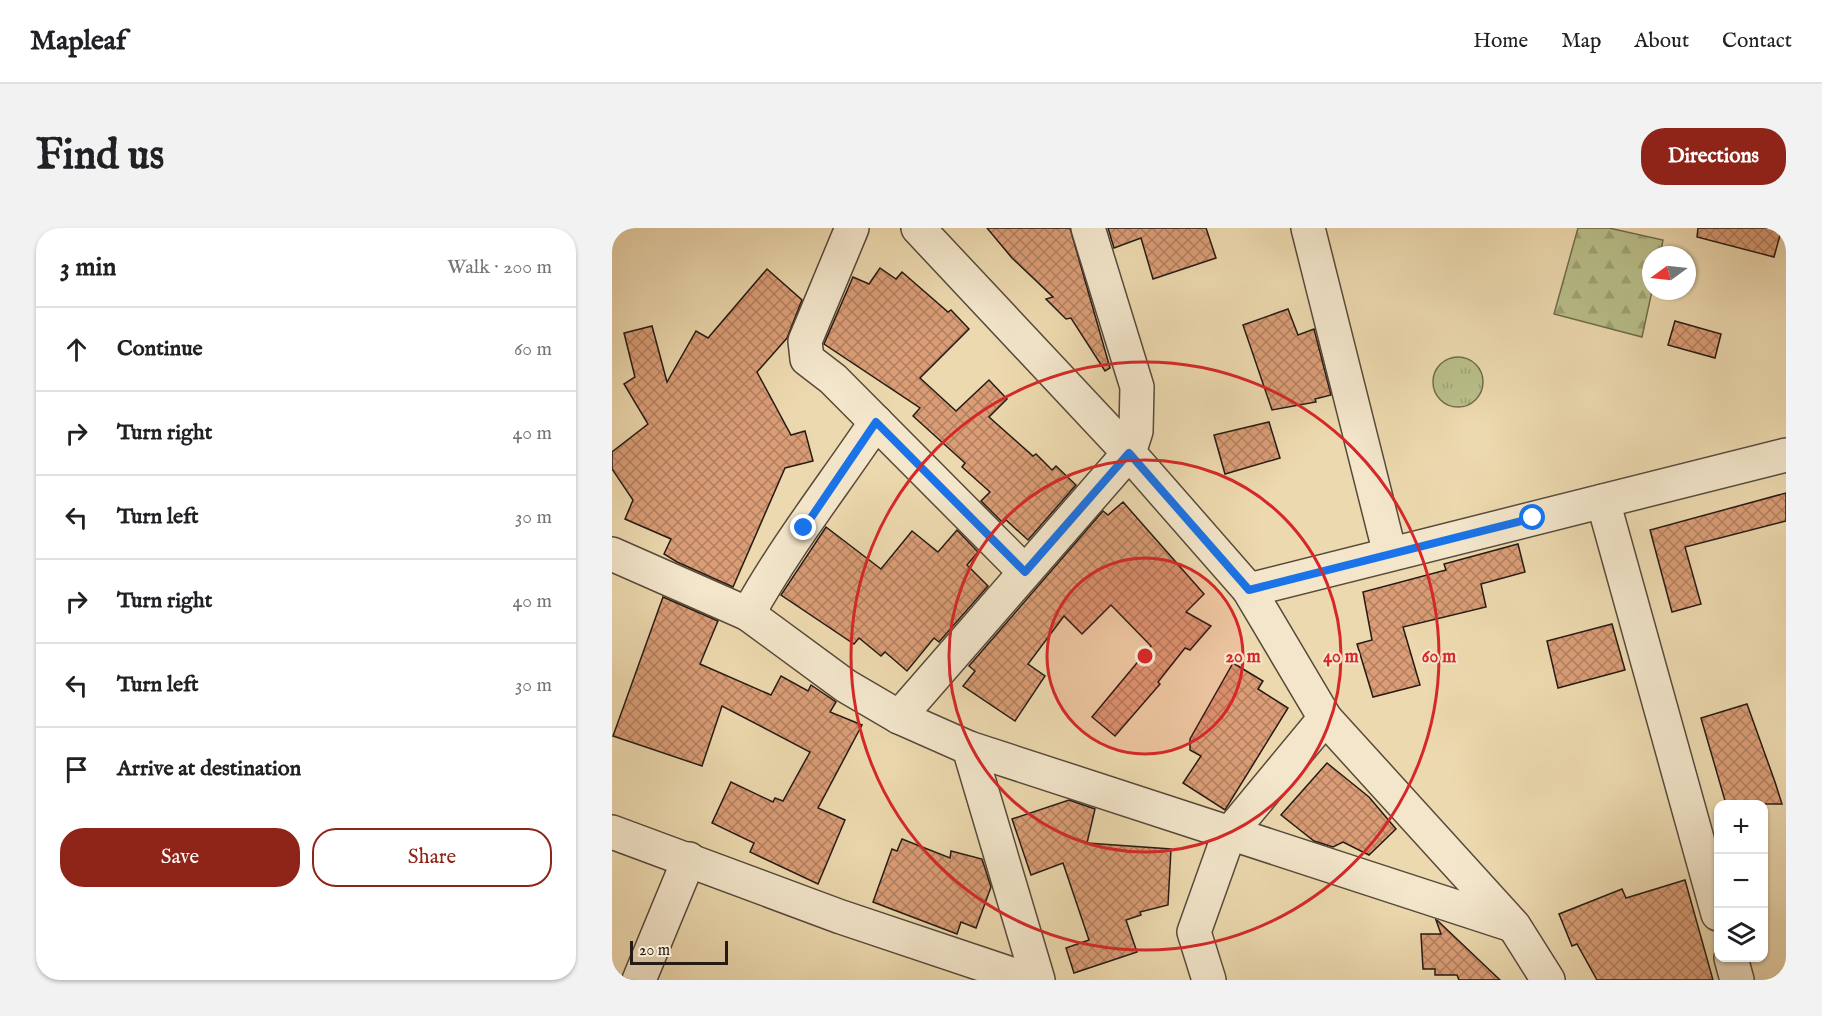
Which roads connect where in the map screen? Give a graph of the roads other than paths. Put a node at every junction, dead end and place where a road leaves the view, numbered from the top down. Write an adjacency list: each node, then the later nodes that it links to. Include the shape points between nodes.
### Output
1 (852, 228): 5 (street, via 805,341 807,360 833,379)
2 (918, 228): 6 (street)
3 (1088, 228): 6 (street, via 1137,387 1138,410)
4 (1308, 228): 10 (street)
5 (876, 422): 11 (street); 13 (street, via 772,571)
6 (1129, 453): 11 (street); 12 (street)
7 (1786, 455): 8 (street)
8 (1603, 501): 10 (street); 20 (street)
9 (612, 554): 13 (street)
10 (1390, 554): 12 (street)
11 (1025, 572): 14 (street)
12 (1249, 590): 15 (street)
13 (748, 614): 14 (street, via 846,686)
14 (899, 717): 16 (street)
15 (1325, 718): 18 (street); 21 (street)
16 (969, 748): 18 (street); 25 (street)
17 (612, 832): 19 (street)
18 (1229, 834): 21 (street); 26 (street, via 1194,932)
19 (689, 859): 23 (street); 24 (street, via 842,918)
20 (1717, 908)
21 (1514, 926): 27 (street)
22 (1732, 962): 28 (street)
23 (639, 980)
24 (1029, 980)
25 (1038, 980)
26 (1209, 980)
27 (1548, 980)
28 (1737, 980)

